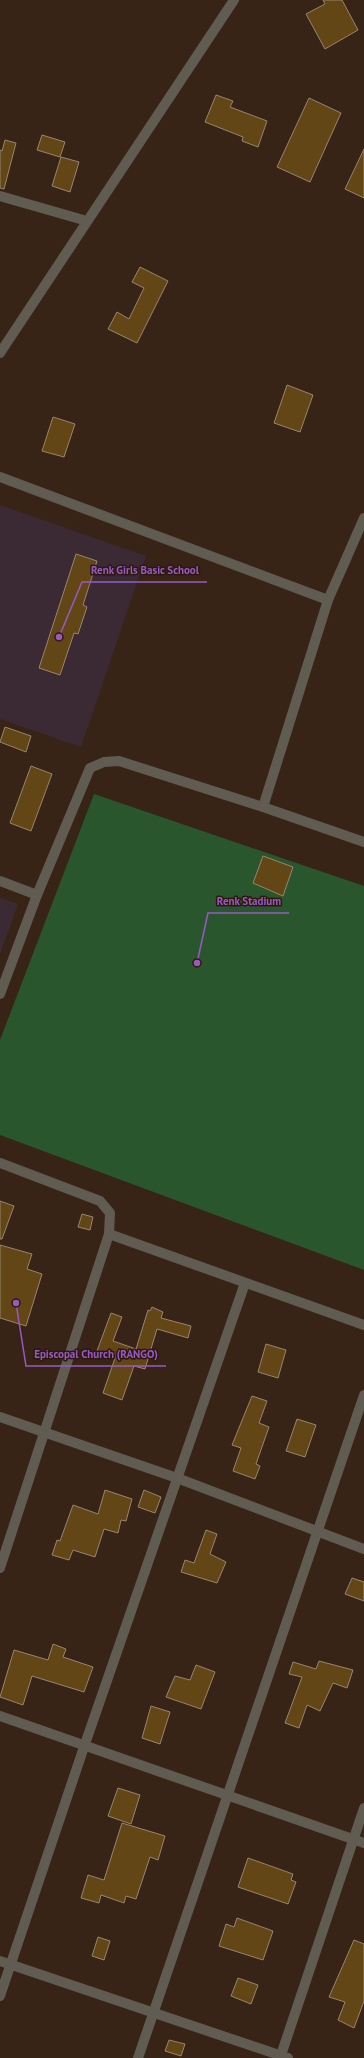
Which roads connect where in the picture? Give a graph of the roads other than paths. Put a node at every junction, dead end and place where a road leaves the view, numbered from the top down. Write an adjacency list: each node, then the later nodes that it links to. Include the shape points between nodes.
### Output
1 (234, 0): 3 (street)
2 (0, 196): 3 (street)
3 (87, 221): 4 (street)
4 (0, 353)
5 (0, 477): 7 (street)
6 (364, 518): 7 (street)
7 (328, 600): 8 (street)
8 (263, 807): 9 (street); 11 (street, via 119,761 104,762 90,768)
9 (364, 842)
10 (0, 881): 11 (street)
11 (37, 895): 12 (street)
12 (0, 994)
13 (0, 1163): 14 (street, via 100,1201 110,1213)
14 (109, 1234): 15 (street); 19 (street)
15 (245, 1283): 16 (street); 20 (street)
16 (364, 1325)
17 (364, 1395): 21 (street)
18 (0, 1416): 19 (street)
19 (46, 1433): 20 (street); 23 (street)
20 (177, 1478): 21 (street); 25 (street)
21 (318, 1533): 22 (street); 26 (street)
22 (364, 1549)
23 (0, 1568)
24 (0, 1716): 25 (street)
25 (85, 1744): 26 (street); 30 (street)
26 (228, 1796): 28 (street); 32 (street)
27 (364, 1808): 28 (street)
28 (354, 1839): 29 (street); 33 (street)
29 (364, 1843)
30 (5, 1963): 31 (street); 32 (street)
31 (0, 1996)
32 (153, 2013): 33 (street); 34 (street)
33 (283, 2057)
34 (138, 2058)

